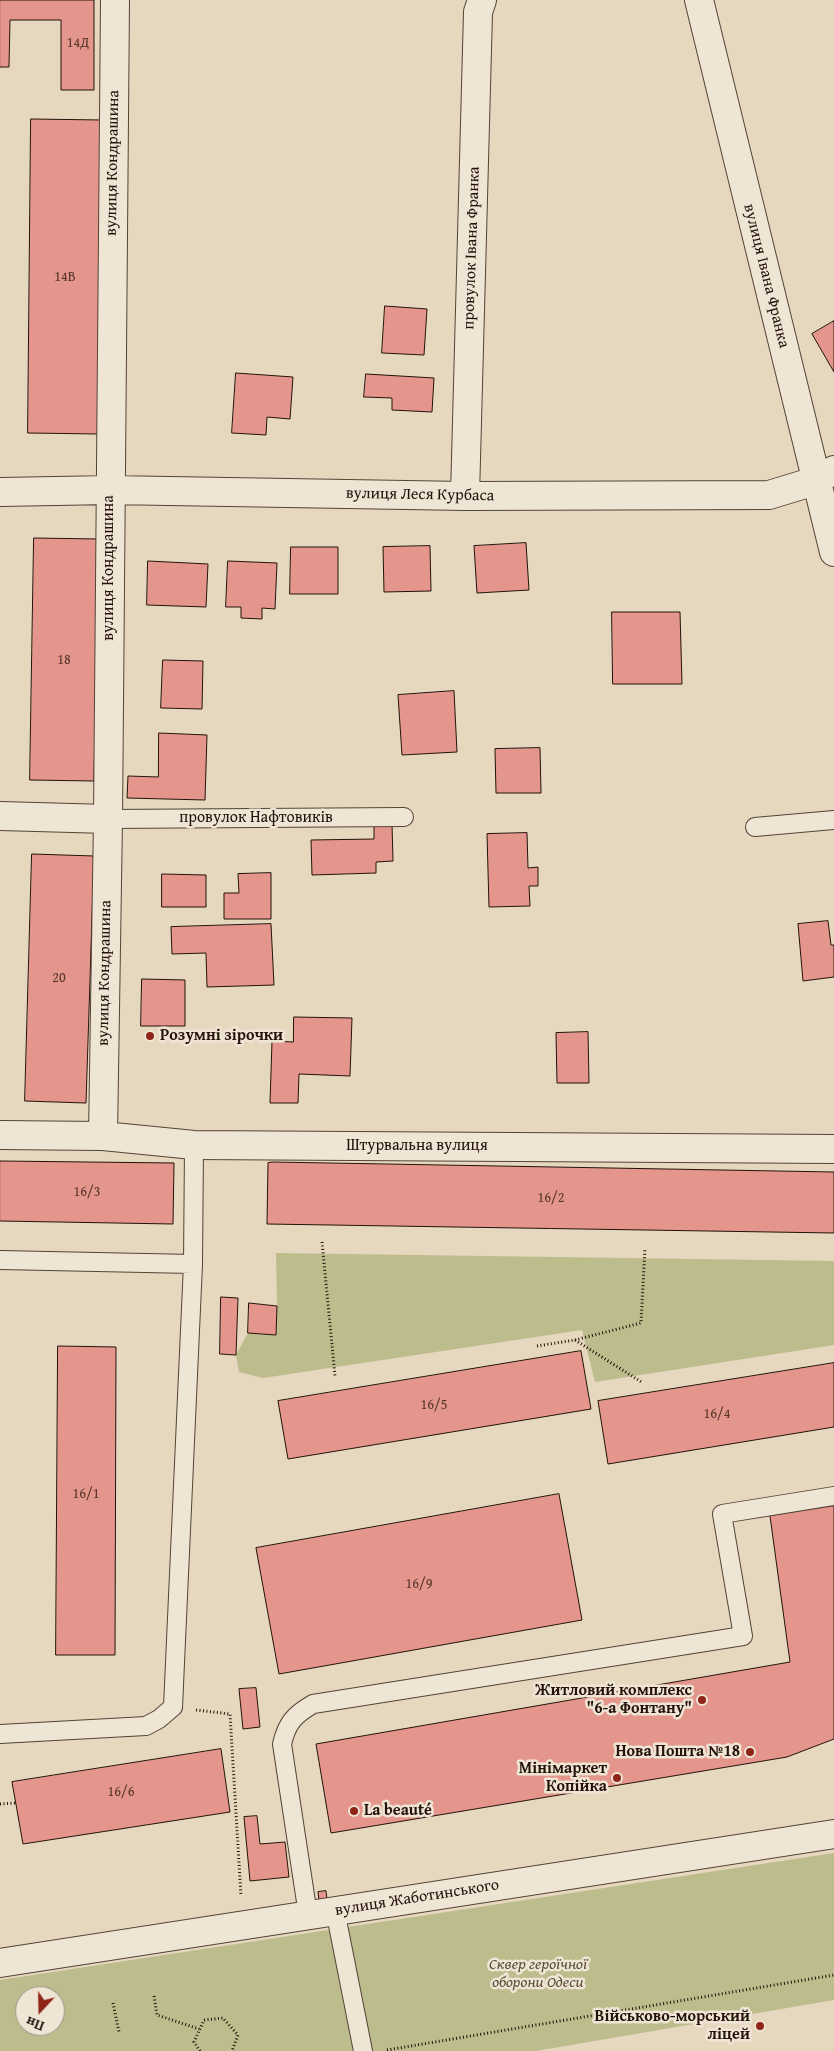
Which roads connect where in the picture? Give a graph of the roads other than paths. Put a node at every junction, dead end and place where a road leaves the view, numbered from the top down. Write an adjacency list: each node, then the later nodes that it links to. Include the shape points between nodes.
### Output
1 (115, 0): 5 (street, вулиця Кондрашина)
2 (482, 0): 7 (street, провулок Івана Франка, via 478,12)
3 (699, 0): 4 (street, вулиця Івана Франка)
4 (825, 475): 7 (street, вулиця Леся Курбаса, via 768,495); 8 (street, вулиця Івана Франка)
5 (110, 490): 6 (street, вулиця Леся Курбаса); 7 (street, вулиця Леся Курбаса); 11 (street, вулиця Кондрашина)
6 (0, 492)
7 (465, 496)
8 (834, 552)
9 (0, 816): 11 (street)
10 (404, 816): 11 (lane, провулок Нафтовиків)
11 (108, 819): 15 (street, вулиця Кондрашина)
12 (834, 820): 13 (lane)
13 (754, 827)
14 (0, 1135): 15 (street, Штурвальна вулиця)
15 (103, 1136): 16 (street, Штурвальна вулиця)
16 (194, 1145): 17 (street, Штурвальна вулиця); 19 (lane)
17 (834, 1149)
18 (0, 1260): 19 (lane)
19 (192, 1264): 21 (lane, via 173,1707 146,1726)
20 (834, 1496): 24 (lane, via 722,1514 743,1636 313,1704 299,1712 286,1728 282,1744)
21 (0, 1734)
22 (834, 1834): 23 (street, вулиця Жаботинського)
23 (336, 1910): 24 (street, вулиця Жаботинського); 26 (lane)
24 (308, 1914): 25 (street, вулиця Жаботинського)
25 (0, 1963)
26 (363, 2051)

